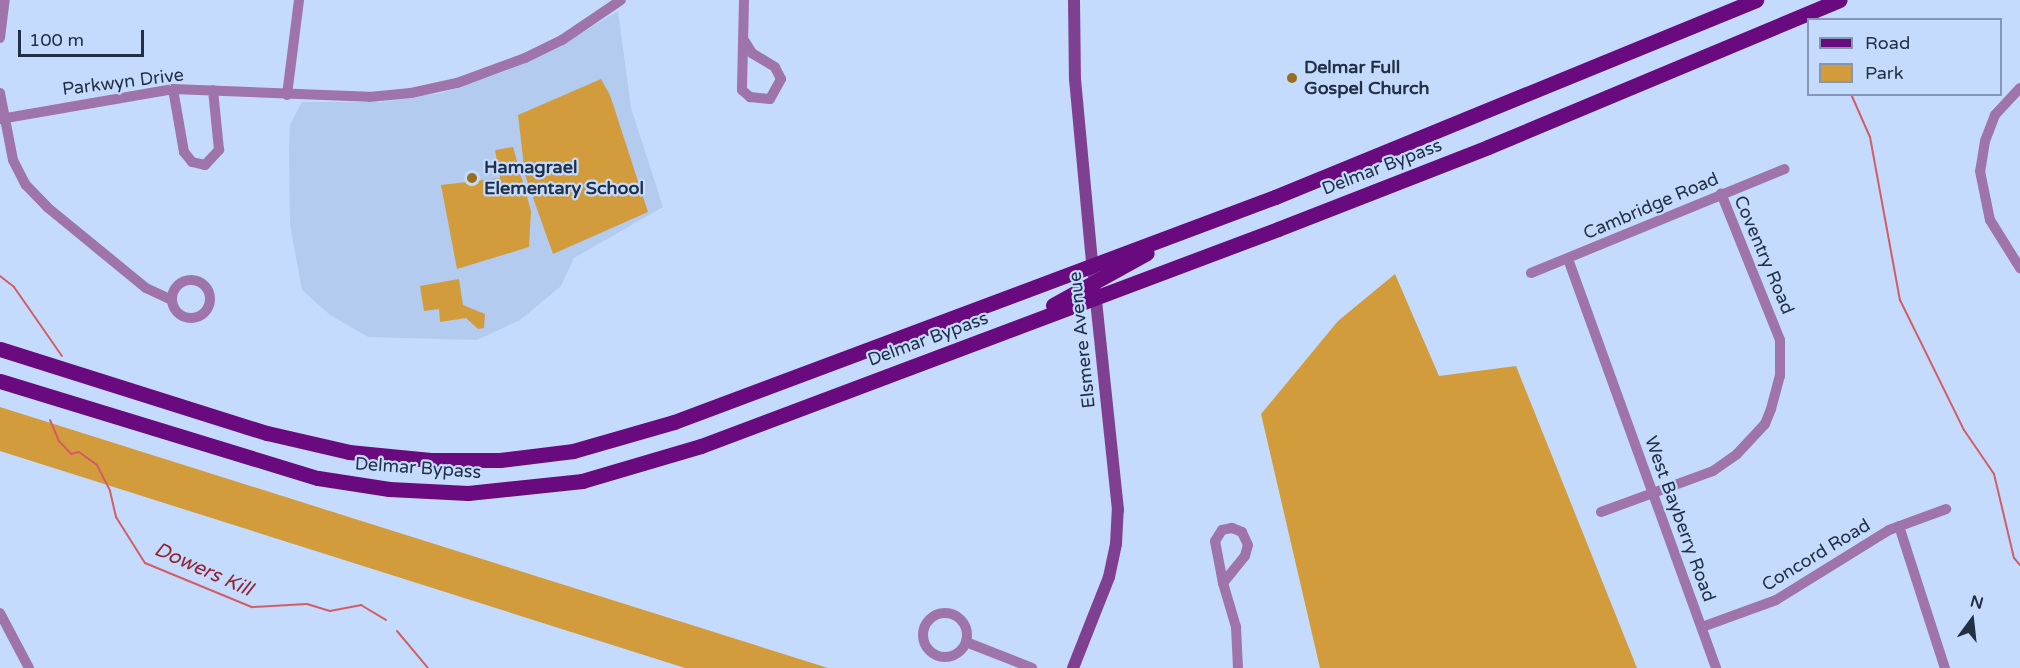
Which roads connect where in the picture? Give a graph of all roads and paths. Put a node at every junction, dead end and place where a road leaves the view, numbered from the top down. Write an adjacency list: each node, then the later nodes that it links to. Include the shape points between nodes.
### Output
1 (5, 0): 9 (street)
2 (299, 0): 15 (street)
3 (621, 0): 8 (street, Parkwyn Drive)
4 (744, 0): 10 (street)
5 (1074, 0): 21 (main road, Elsmere Avenue, via 1075,79)
6 (1756, 0): 19 (main road, Delmar Bypass)
7 (1839, 0): 25 (main road, Delmar Bypass, via 1478,151)
8 (609, 3): 15 (street, Parkwyn Drive, via 562,40 457,83 369,97)
9 (0, 38)
10 (745, 42): 10 (street, via 742,90 750,97 770,99 781,79 776,67 752,53)
11 (2020, 88): 22 (street, via 1995,115 1980,171 1990,220)
12 (173, 90): 13 (street, Parkwyn Drive); 13 (street, via 184,152 192,162 205,165 219,150); 16 (street, Parkwyn Drive)
13 (213, 90): 15 (street, Parkwyn Drive)
14 (0, 93): 16 (street)
15 (288, 95)
16 (2, 118): 26 (street, via 26,185 146,288)
17 (1784, 169): 18 (street, Cambridge Road)
18 (1720, 194): 20 (street, Cambridge Road); 30 (street, Coventry Road, via 1780,340 1778,388 1765,424 1737,454 1713,471)
19 (1248, 207): 21 (main road, Delmar Bypass); 24 (main road, via 1135,258)
20 (1568, 260): 23 (street, Cambridge Road); 30 (street, West Bayberry Road)
21 (1092, 265): 24 (main road, Elsmere Avenue); 27 (main road, Delmar Bypass, via 674,422 573,451 500,460 371,456 306,443)
22 (2020, 268)
23 (1531, 273)
24 (1094, 282): 25 (main road, Elsmere Avenue); 28 (main road, via 1062,302)
25 (1096, 298): 28 (main road, Delmar Bypass); 41 (main road, Elsmere Avenue, via 1118,509 1116,544 1109,577)
26 (170, 299)
27 (0, 349)
28 (928, 360): 29 (main road, Delmar Bypass, via 633,468 548,486 468,493 389,489 318,478)
29 (0, 381)
30 (1654, 494): 32 (street, Coventry Road); 36 (street, West Bayberry Road)
31 (1946, 509): 33 (street, Concord Road)
32 (1601, 512)
33 (1899, 526): 36 (street, Concord Road, via 1776,600); 38 (street)
34 (1223, 583): 34 (street, via 1245,556 1248,545 1242,532 1232,528 1222,530 1215,541); 42 (street, via 1236,627)
35 (0, 613): 39 (street)
36 (1702, 627): 43 (street, West Bayberry Road)
37 (966, 642): 37 (street, via 966,627 951,613 936,614 923,630 930,651 943,657 958,653); 40 (street)
38 (1943, 667)
39 (29, 668)
40 (1032, 668)
41 (1073, 668)
42 (1238, 668)
43 (1716, 668)

